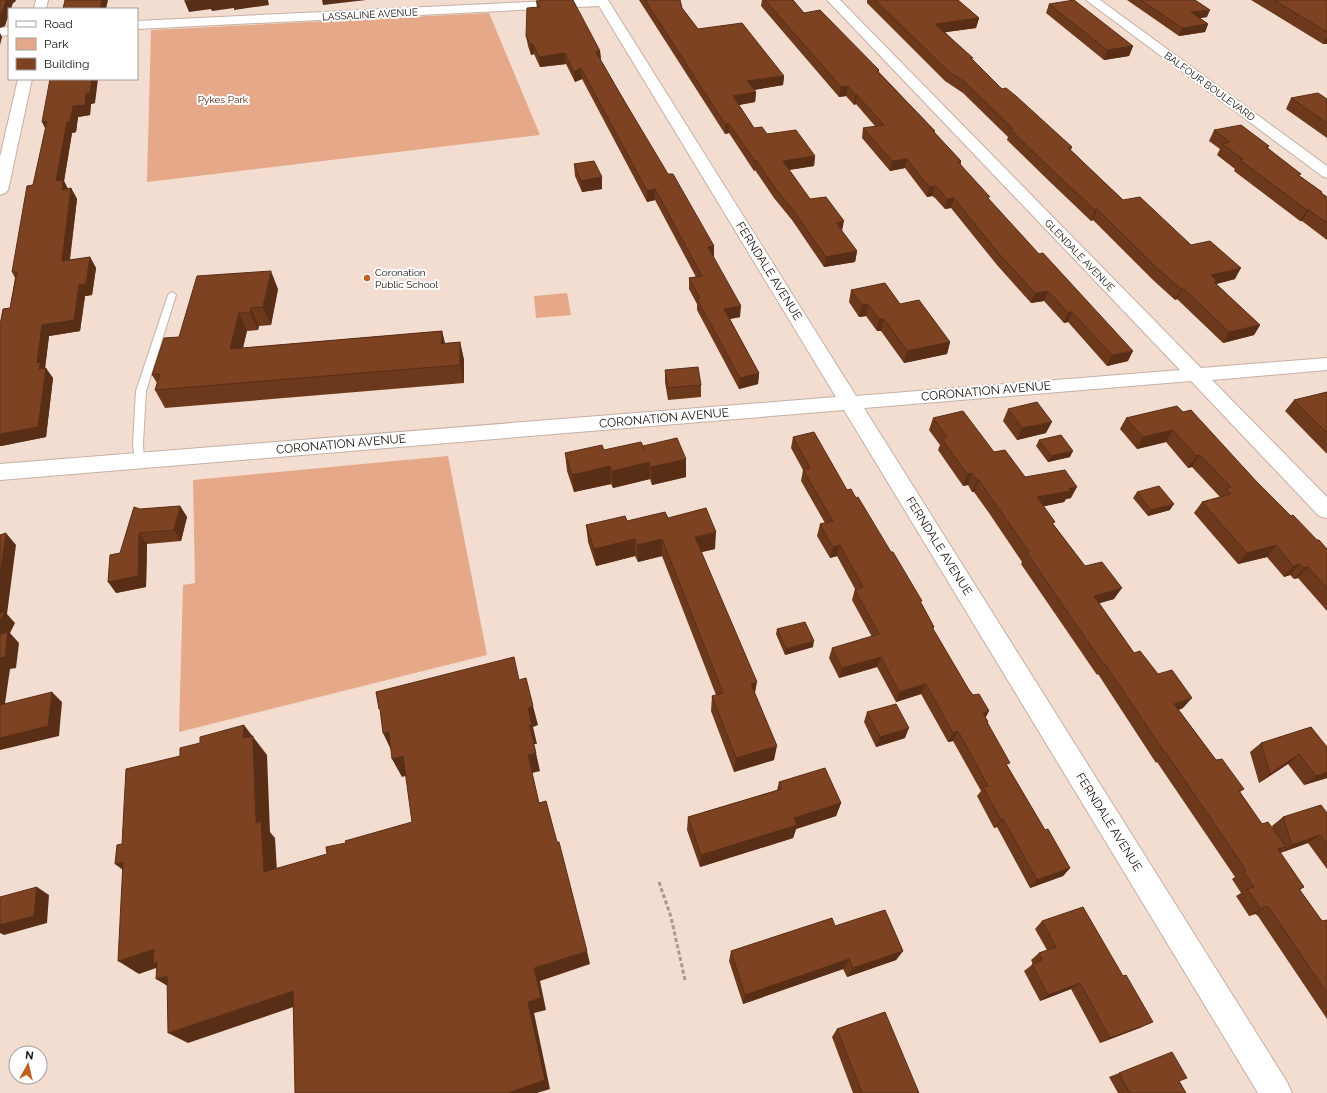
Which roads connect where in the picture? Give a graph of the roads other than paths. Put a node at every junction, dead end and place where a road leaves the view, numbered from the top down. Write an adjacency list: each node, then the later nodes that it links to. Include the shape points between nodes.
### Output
1 (385, 0): 5 (street)
2 (833, 0): 12 (street, GLENDALE AVENUE)
3 (1092, 0): 8 (street, BALFOUR BOULEVARD)
4 (602, 1): 5 (street, LASSALINE AVENUE); 13 (street, FERNDALE AVENUE)
5 (381, 13): 6 (street, LASSALINE AVENUE)
6 (138, 25)
7 (25, 80): 9 (street)
8 (1327, 173)
9 (0, 190)
10 (172, 295): 14 (lane, via 142,391)
11 (1327, 364): 12 (street, CORONATION AVENUE)
12 (1196, 374): 13 (street, CORONATION AVENUE); 16 (street, GLENDALE AVENUE)
13 (850, 402): 14 (street, CORONATION AVENUE); 17 (street, FERNDALE AVENUE)
14 (139, 461): 15 (street, CORONATION AVENUE)
15 (0, 472)
16 (1327, 510)
17 (1276, 1093)

